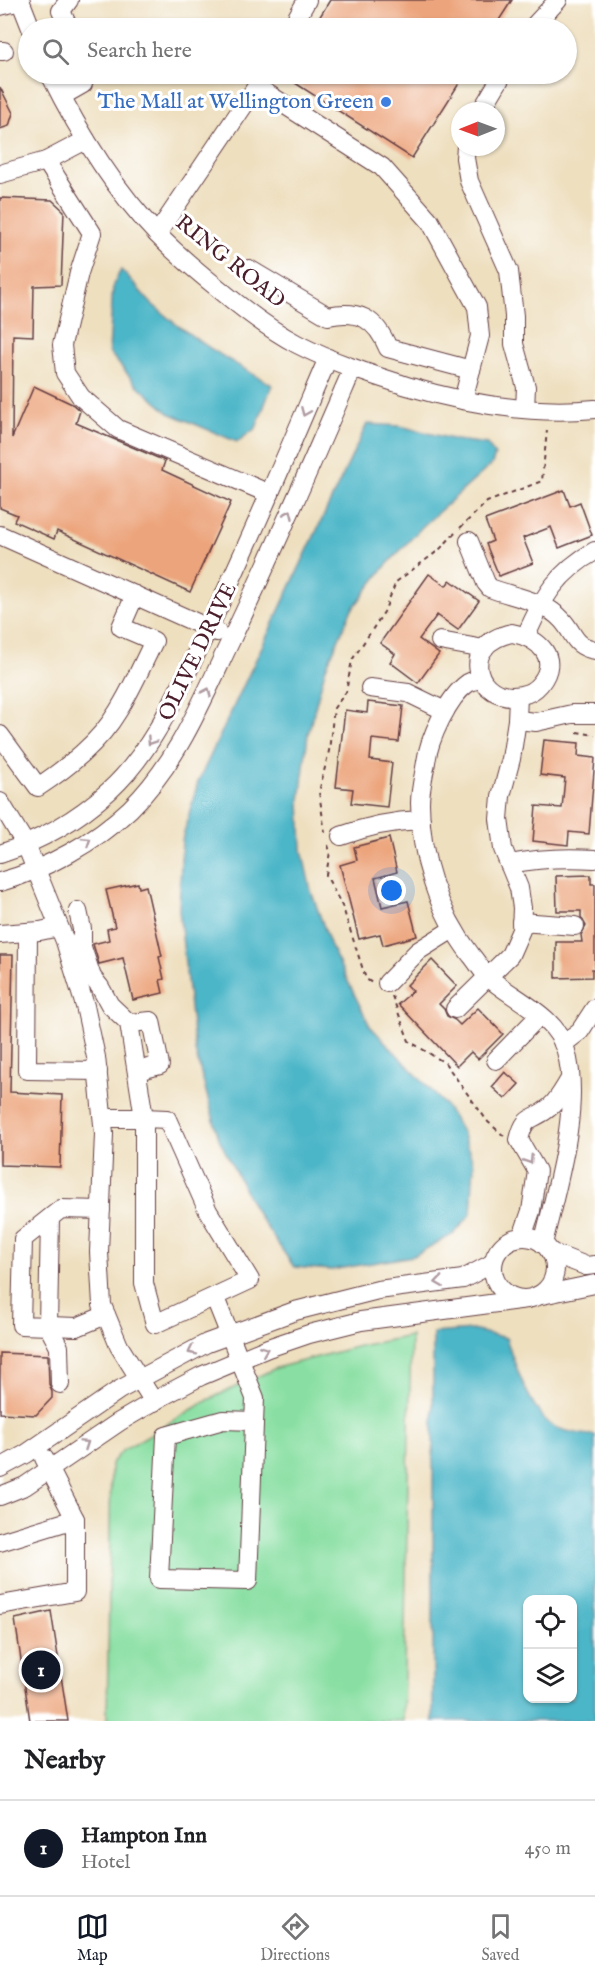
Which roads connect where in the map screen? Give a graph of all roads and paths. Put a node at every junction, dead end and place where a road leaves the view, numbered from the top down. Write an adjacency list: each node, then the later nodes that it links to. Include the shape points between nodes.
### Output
1 (21, 0): 5 (street); 6 (street)
2 (69, 0): 7 (street, via 61,11)
3 (307, 0): 8 (street)
4 (558, 0): 9 (street)
5 (0, 6)
6 (27, 18)
7 (64, 18)
8 (297, 18)
9 (541, 18)
10 (55, 84): 15 (street, RING ROAD)
11 (83, 84): 15 (street)
12 (258, 84): 21 (street)
13 (267, 84): 25 (street, via 382,167 430,221 477,306 480,336)
14 (497, 84): 16 (street)
15 (62, 96): 17 (street, RING ROAD)
16 (486, 102)
17 (86, 140): 19 (street); 21 (street, RING ROAD)
18 (465, 156): 27 (street, via 470,181 509,271 514,344 526,387)
19 (46, 161): 20 (street); 30 (street, via 92,233 62,345 65,373 81,397 117,429)
20 (0, 174)
21 (157, 234): 23 (street, RING ROAD, via 247,312)
22 (249, 269): 25 (street, via 328,316 358,315 372,322 388,348)
23 (327, 358): 24 (street, RING ROAD); 30 (street, OLIVE DRIVE, one-way to 30)
24 (353, 368): 26 (street, RING ROAD); 38 (street, OLIVE DRIVE, one-way to 24)
25 (471, 370): 26 (street)
26 (463, 400): 27 (street, RING ROAD)
27 (525, 409): 28 (street, RING ROAD)
28 (595, 409)
29 (547, 430): 68 (path, via 542,481 487,502 439,550 396,582 384,612 352,660 346,692 334,708 319,792 330,852 326,875 343,908 366,979)
30 (270, 494): 36 (street, OLIVE DRIVE)
31 (0, 535): 34 (street)
32 (469, 541): 35 (street, via 490,588)
33 (593, 557): 35 (street, via 564,571)
34 (135, 595): 36 (street); 49 (street, via 121,627 154,641 117,713 94,742 38,787)
35 (541, 605): 37 (street); 41 (street, via 562,620 583,647)
36 (208, 628): 38 (street); 54 (street, OLIVE DRIVE, one-way to 54, via 156,733 124,775 75,818)
37 (526, 636): 40 (street, via 499,636); 44 (street, via 538,642 548,664 538,687)
38 (232, 639): 58 (street, OLIVE DRIVE, one-way to 38, via 110,826 148,789 194,721)
39 (440, 641): 40 (street)
40 (484, 649): 42 (street, via 478,666)
41 (595, 650)
42 (481, 678): 44 (street, via 500,694); 45 (street, via 468,683)
43 (370, 688): 45 (street, via 408,693)
44 (518, 696): 47 (street)
45 (446, 711): 52 (street, via 427,753)
46 (595, 714): 47 (street, via 572,714 536,722)
47 (517, 720): 57 (street, via 499,819)
48 (577, 732): 50 (path)
49 (0, 735)
50 (595, 735)
51 (0, 802): 54 (street)
52 (421, 820): 53 (street, via 366,827); 64 (street, via 428,865)
53 (341, 836)
54 (26, 844): 55 (street, OLIVE DRIVE); 58 (street)
55 (0, 854)
56 (595, 859): 57 (street, via 538,858)
57 (509, 864): 61 (street, via 519,888)
58 (36, 869): 59 (street, OLIVE DRIVE); 63 (street)
59 (0, 882)
60 (78, 911): 77 (street, via 82,947 92,977 110,1005 129,1023)
61 (521, 922): 62 (street); 67 (street, via 510,955)
62 (575, 926)
63 (59, 927): 65 (street); 74 (street, via 85,1006)
64 (453, 929): 67 (street); 68 (street, via 418,951)
65 (28, 932): 66 (street); 74 (street, via 27,1070)
66 (0, 934)
67 (488, 976): 70 (street); 71 (street)
68 (384, 988): 78 (path, via 409,1041 445,1063 488,1122)
69 (595, 1008): 72 (street, via 579,1031)
70 (455, 1009)
71 (540, 1015): 72 (street); 73 (street)
72 (563, 1044): 75 (street)
73 (495, 1060)
74 (98, 1071): 76 (street)
75 (571, 1078): 81 (street, one-way to 81, via 548,1109 522,1126 519,1140 537,1171 531,1211); 82 (street, via 570,1122)
76 (103, 1118): 77 (street); 79 (street)
77 (144, 1118): 87 (street, via 167,1119 208,1211 250,1280); 87 (street, via 144,1283 155,1324)
78 (507, 1138)
79 (101, 1210): 80 (street, via 61,1209); 88 (street, via 100,1283)
80 (50, 1218): 89 (street); 89 (street, via 23,1239 22,1271 21,1325)
81 (522, 1237): 82 (street, via 534,1239); 83 (street, via 504,1245)
82 (546, 1248): 84 (street, via 586,1266); 86 (street, via 554,1262 554,1273 546,1290)
83 (493, 1263): 86 (street, via 493,1274 504,1292 514,1297); 90 (street, one-way to 90, via 463,1279 338,1299)
84 (595, 1265)
85 (595, 1284): 86 (street)
86 (532, 1297): 91 (street, one-way to 86, via 309,1334 361,1321)
87 (215, 1298): 90 (street)
88 (106, 1315): 89 (street, via 77,1327); 92 (street)
89 (48, 1326): 93 (street, via 59,1347)
90 (229, 1334): 91 (street); 92 (street, one-way to 92)
91 (240, 1360): 94 (street); 95 (street, via 255,1398)
92 (139, 1379): 94 (street); 96 (street)
93 (60, 1384)
94 (154, 1402): 98 (street, one-way to 94)
95 (254, 1421): 95 (street, via 248,1581 159,1579 166,1436 223,1420)
96 (36, 1446): 97 (street); 98 (street)
97 (0, 1468)
98 (50, 1468): 99 (street, via 25,1486); 100 (street)
99 (0, 1497)
100 (75, 1519): 101 (street); 102 (street, via 75,1592)
101 (0, 1542)
102 (0, 1605)

